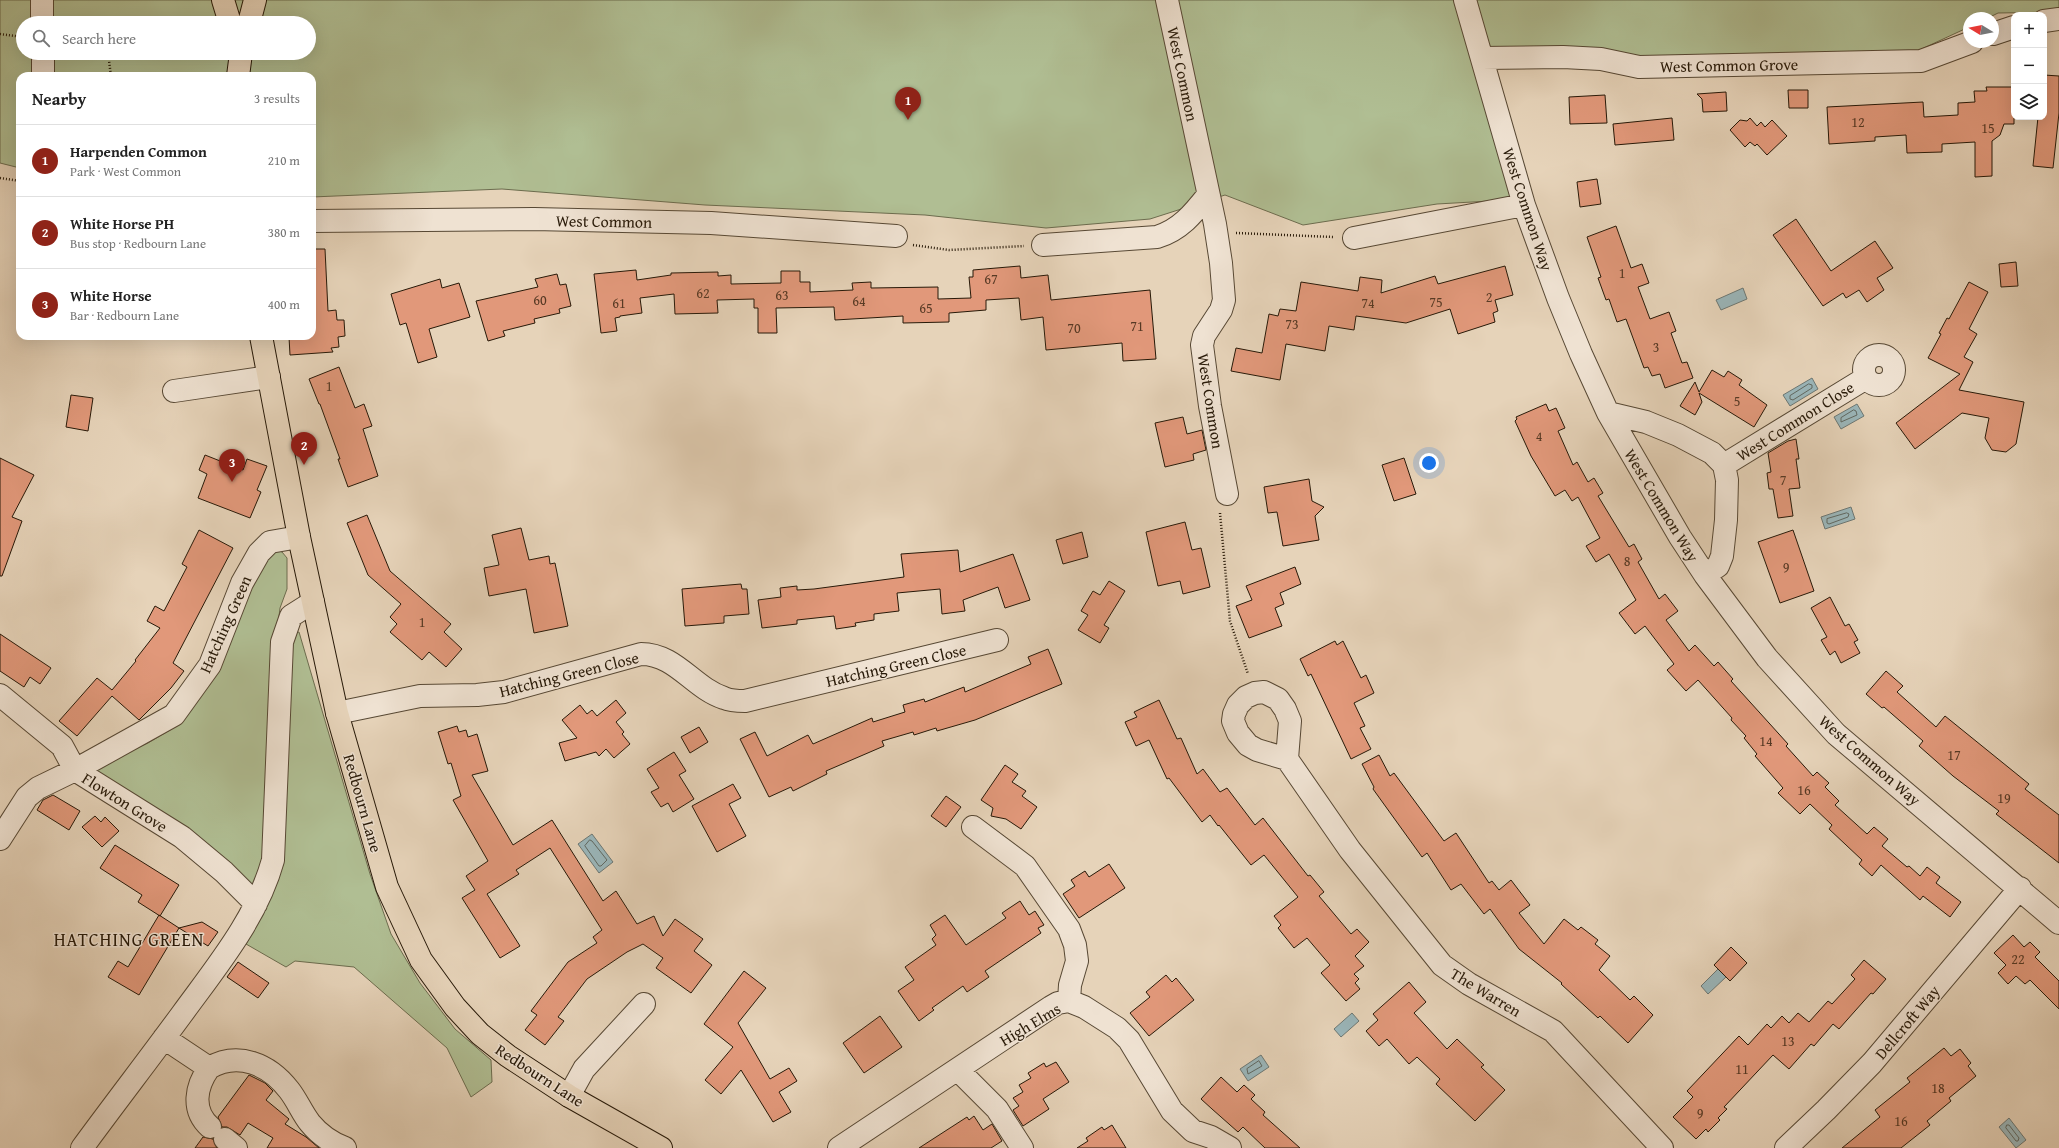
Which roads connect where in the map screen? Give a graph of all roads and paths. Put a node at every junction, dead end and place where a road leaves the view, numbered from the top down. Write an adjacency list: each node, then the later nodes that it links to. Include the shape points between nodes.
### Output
1 (42, 0): 6 (street)
2 (223, 0): 7 (main road)
3 (256, 0): 8 (main road)
4 (1167, 0): 23 (street, West Common)
5 (1465, 0): 16 (street, West Common Way)
6 (42, 16)
7 (228, 16)
8 (251, 16)
9 (2059, 18): 10 (street)
10 (2047, 20)
11 (2011, 28): 12 (street)
12 (1999, 32)
13 (0, 34): 14 (path)
14 (16, 36)
15 (1963, 45): 16 (street, West Common Grove, via 1920,61 1639,67 1601,59)
16 (1482, 58): 24 (street, West Common Way)
17 (43, 60): 19 (street)
18 (109, 60): 20 (path)
19 (43, 72)
20 (111, 72)
21 (0, 178): 22 (path)
22 (16, 180)
23 (1208, 196): 26 (street, West Common); 29 (street, via 1186,221 1170,233 1157,237)
24 (1524, 204): 28 (street); 34 (street, West Common Way, via 1558,298)
25 (316, 221): 27 (street, West Common, via 534,219 711,223)
26 (1215, 224): 28 (path, via 1230,232); 36 (street, West Common, via 1224,300 1221,310 1204,336 1202,345 1210,406)
27 (896, 236): 29 (path, via 905,244 949,250)
28 (1354, 238)
29 (1042, 246)
30 (262, 340): 31 (main road, Redbourn Lane)
31 (269, 377): 33 (street); 37 (main road, Redbourn Lane)
32 (1866, 378): 35 (street, West Common Close)
33 (174, 391)
34 (1608, 413): 35 (street, via 1646,422 1678,435 1712,454); 38 (street, West Common Way, via 1656,498)
35 (1724, 465): 38 (street, West Common Way, via 1726,520 1722,556 1718,566)
36 (1227, 494): 42 (path, via 1220,511 1230,621 1248,672)
37 (299, 537): 39 (main road, Redbourn Lane); 45 (street, Hatching Green, via 270,542 259,553 242,583 210,665 174,716)
38 (1705, 575): 50 (street, West Common Way, via 1767,658 1836,734)
39 (313, 602): 43 (main road, Redbourn Lane); 51 (street, via 291,616 282,642 273,860)
40 (997, 640): 43 (street, Hatching Green Close, via 746,701 722,698 663,658 641,654 504,692 420,696)
41 (0, 695): 45 (street, Flowton Grove, via 62,746)
42 (1246, 697): 44 (street, via 1264,692 1278,699 1285,708 1290,721); 44 (street, via 1234,714 1233,722 1238,733 1248,745 1257,750)
43 (337, 714): 58 (main road, Redbourn Lane, via 387,887 421,960 454,1007 480,1034 508,1056)
44 (1287, 759): 67 (street, The Warren, via 1350,850 1442,965 1469,984 1553,1031)
45 (75, 770): 46 (street, Hatching Green, via 38,788); 51 (street, Flowton Grove, via 182,837 224,872)
46 (27, 797): 47 (street); 49 (street)
47 (0, 827)
48 (973, 827): 53 (street, via 1025,866 1068,929 1075,945 1077,961 1070,985)
49 (0, 838)
50 (2020, 888): 52 (street, West Common Way); 68 (street, Dellcroft Way, via 1872,1063)
51 (256, 904): 55 (street, via 231,949)
52 (2059, 923)
53 (1069, 1001): 57 (street, High Elms, via 1058,1003); 60 (street, High Elms, via 1102,1018 1129,1040)
54 (644, 1004): 58 (street, via 584,1069)
55 (164, 1038): 56 (street); 61 (street)
56 (209, 1068): 59 (street, via 199,1084 197,1099 201,1115); 62 (street, via 224,1060 235,1059 259,1065 272,1072 289,1090 309,1122 318,1131)
57 (958, 1070): 64 (street, High Elms); 65 (street, via 997,1110)
58 (569, 1096): 63 (main road, Redbourn Lane)
59 (224, 1138)
60 (1189, 1139): 66 (street, High Elms, via 1211,1138)
61 (82, 1148)
62 (345, 1148)
63 (661, 1148)
64 (839, 1148)
65 (1022, 1148)
66 (1230, 1148)
67 (1662, 1148)
68 (1786, 1148)

